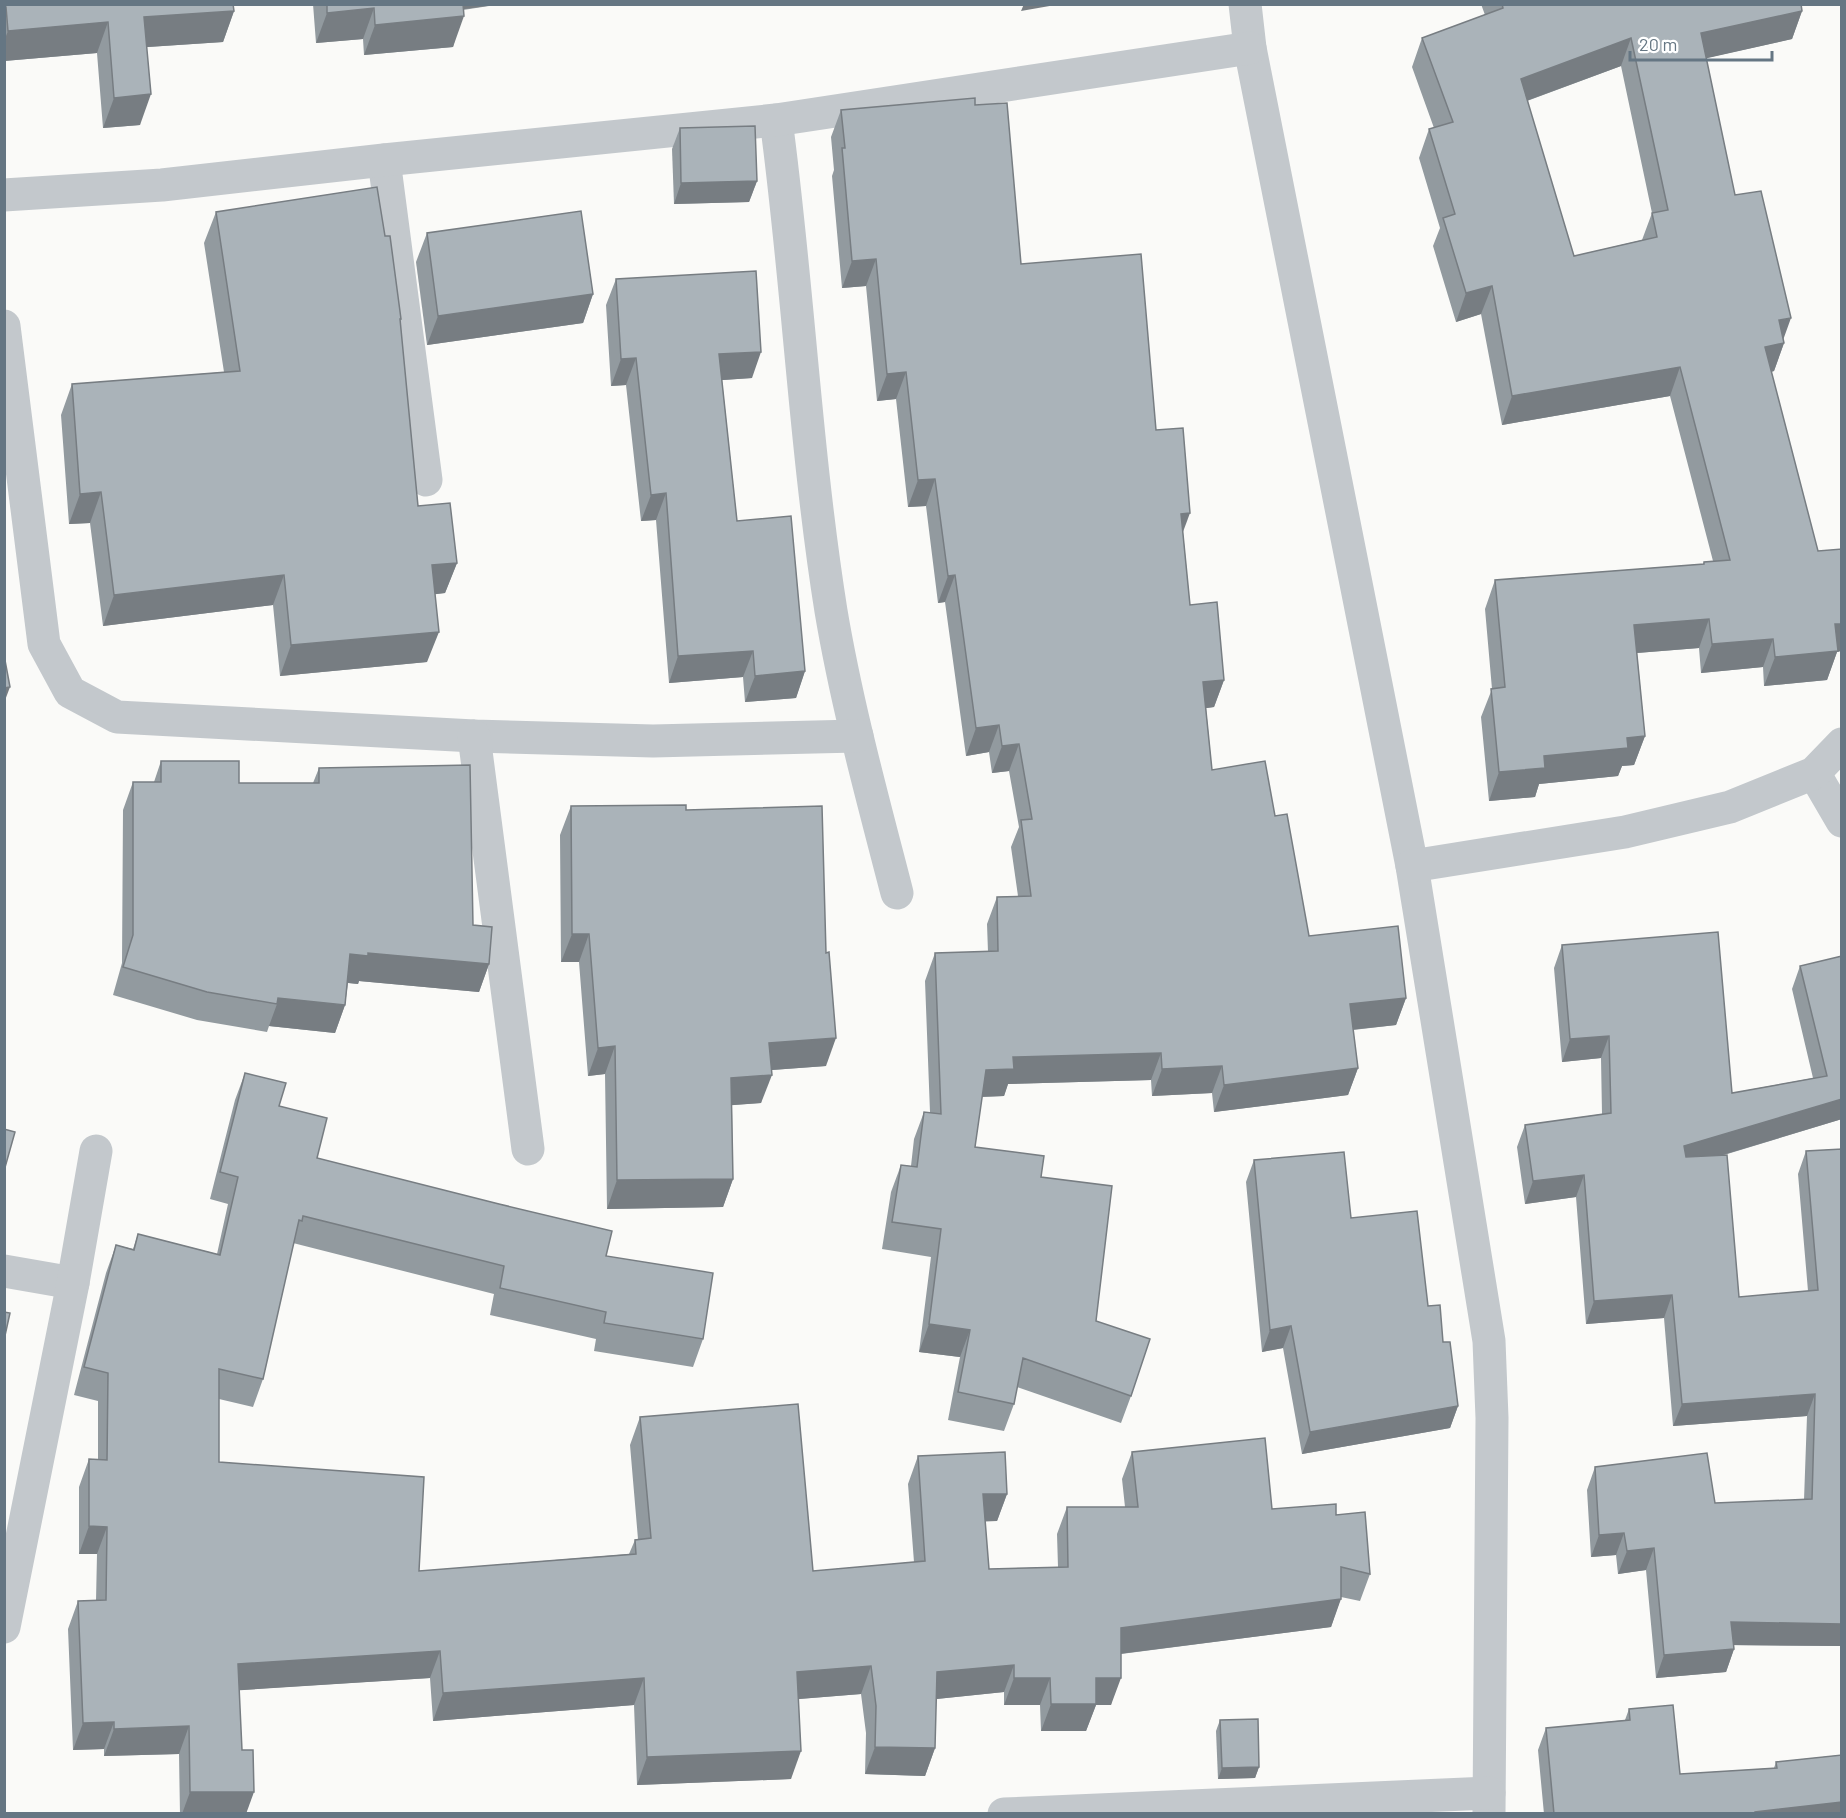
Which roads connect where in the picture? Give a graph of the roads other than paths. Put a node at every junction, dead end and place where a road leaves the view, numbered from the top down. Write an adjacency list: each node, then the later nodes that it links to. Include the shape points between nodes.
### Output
1 (1245, 4): 2 (street)
2 (1250, 48): 3 (street); 13 (street)
3 (776, 120): 4 (street); 9 (street, via 831,612)
4 (384, 160): 5 (street, via 162,185); 7 (street)
5 (4, 195)
6 (4, 327): 8 (street, via 44,644 70,692 117,717)
7 (426, 480)
8 (474, 736): 9 (street, via 653,741); 15 (street)
9 (857, 736): 14 (street)
10 (1842, 744): 11 (street)
11 (1814, 773): 12 (street); 13 (street, via 1730,807 1625,832)
12 (1842, 821)
13 (1412, 866): 20 (street, via 1489,1341)
14 (897, 893)
15 (528, 1149)
16 (96, 1151): 18 (street)
17 (4, 1271): 18 (street)
18 (73, 1283): 19 (street)
19 (4, 1627)
20 (1489, 1803): 21 (street)
21 (1005, 1814)

